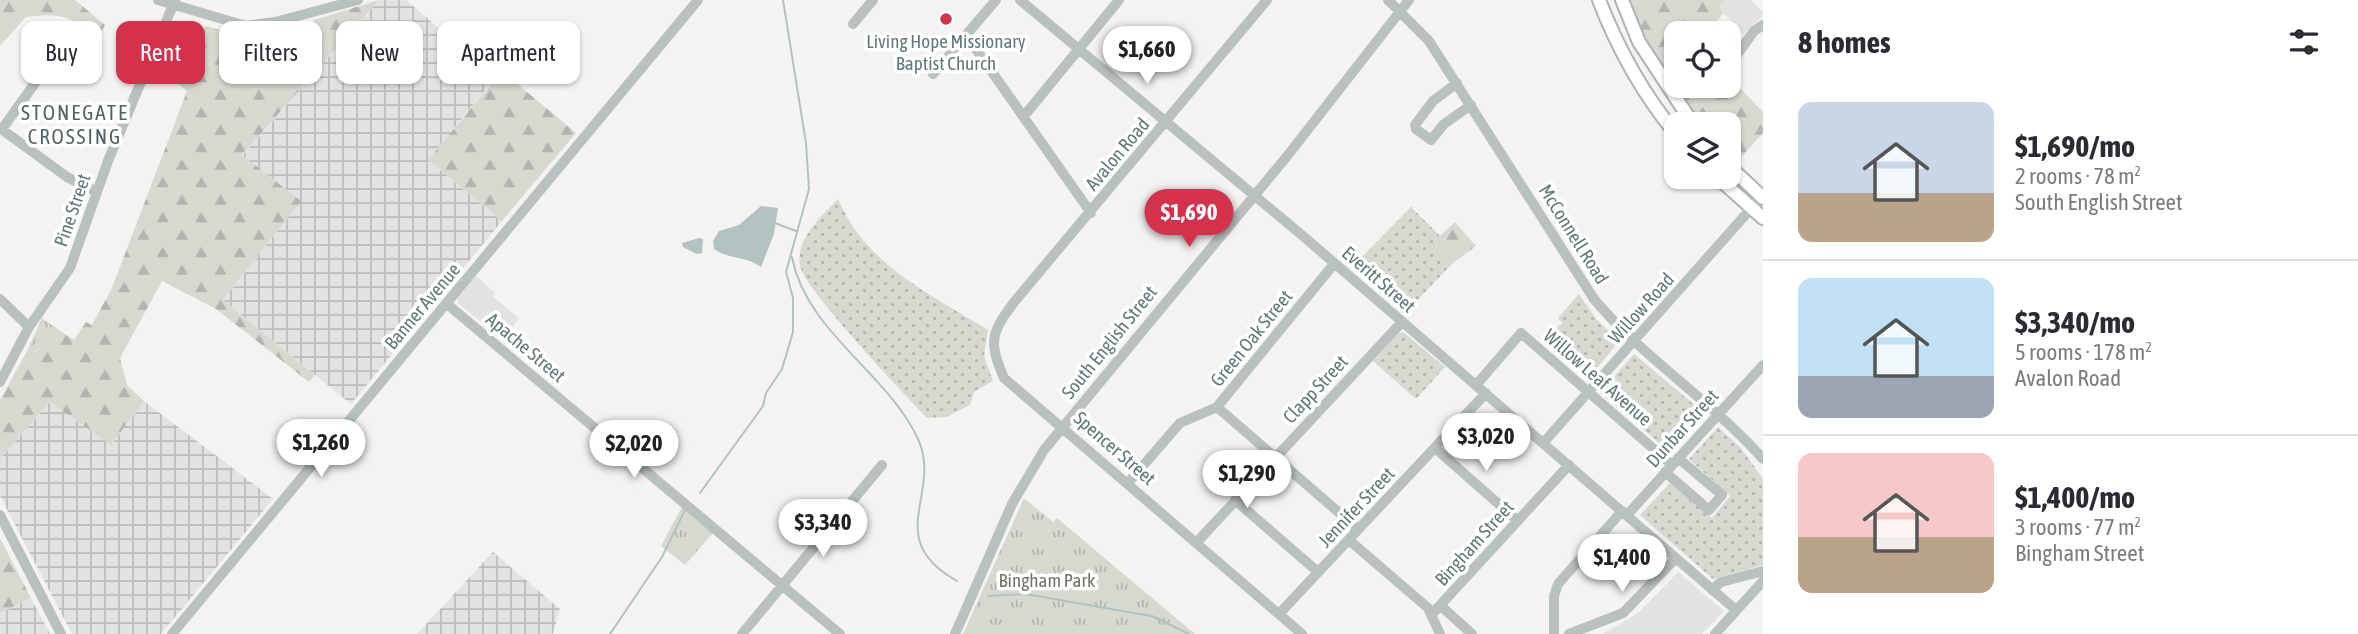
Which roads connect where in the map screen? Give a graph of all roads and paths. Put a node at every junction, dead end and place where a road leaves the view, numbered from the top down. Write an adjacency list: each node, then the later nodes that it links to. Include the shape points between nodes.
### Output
1 (158, 0): 13 (street)
2 (358, 0): 14 (street)
3 (698, 0): 41 (street, Banner Avenue)
4 (873, 0): 16 (street)
5 (996, 0): 18 (street)
6 (1020, 0): 20 (street, Everitt Street)
7 (1119, 0): 20 (street)
8 (1267, 0): 28 (street, Avalon Road)
9 (1388, 0): 15 (street, McConnell Road)
10 (1409, 0): 15 (street, South English Street)
11 (1599, 0): 27 (main road, via 1624,57)
12 (1622, 0): 25 (main road, via 1639,42)
13 (174, 3): 14 (street, via 246,26); 32 (street, Pine Street)
14 (314, 6)
15 (1400, 10): 22 (street, McConnell Road, via 1429,41); 33 (street, South English Street)
16 (853, 24)
17 (1763, 25): 19 (street)
18 (966, 35): 21 (street); 26 (street)
19 (1741, 49)
20 (1079, 50): 26 (street); 28 (street, Everitt Street)
21 (933, 74)
22 (1457, 83): 24 (street, McConnell Road); 24 (street, via 1433,101 1416,129 1431,140)
23 (34, 84): 29 (street)
24 (1471, 105): 44 (street, McConnell Road, via 1594,299)
25 (1685, 112)
26 (1024, 116): 36 (street)
27 (1664, 118)
28 (1166, 122): 33 (street, Everitt Street); 36 (street, Avalon Road)
29 (1, 128): 32 (street, via 67,177)
30 (1741, 177): 34 (main road)
31 (1730, 189): 35 (main road)
32 (97, 192): 43 (street, Pine Street, via 64,281)
33 (1255, 195): 38 (street, Everitt Street); 52 (street, South English Street)
34 (1762, 197): 35 (street, Willow Road)
35 (1751, 208): 37 (main road); 44 (street, Willow Road)
36 (1091, 213): 39 (street, Avalon Road)
37 (1763, 218)
38 (1335, 264): 42 (street, Everitt Street); 50 (street, Green Oak Street)
39 (1018, 297): 52 (street, Spencer Street, via 998,324 992,352 1004,379)
40 (0, 299): 43 (street)
41 (447, 304): 72 (street, Apache Street); 79 (street, Banner Avenue)
42 (1402, 322): 47 (street, Everitt Street); 55 (street, Clapp Street)
43 (29, 327): 46 (street, Pine Street)
44 (1636, 341): 48 (street, Willow Road); 51 (street, McConnell Road)
45 (1763, 365): 51 (street, Dunbar Street)
46 (0, 382)
47 (1476, 385): 48 (street, Willow Leaf Avenue, via 1521,333); 49 (street, Everitt Street)
48 (1589, 392): 53 (street, Willow Road); 59 (street, Willow Leaf Avenue)
49 (1486, 393): 53 (street, Everitt Street); 54 (street, Jennifer Street)
50 (1217, 407): 55 (street); 60 (street, Green Oak Street, via 1180,423)
51 (1718, 414): 56 (street, McConnell Road); 59 (street, Dunbar Street)
52 (1063, 426): 60 (street, Spencer Street); 82 (street, South English Street, via 1019,490)
53 (1544, 442): 58 (street, Everitt Street)
54 (1434, 449): 64 (street); 65 (street, Jennifer Street)
55 (1275, 457): 61 (street, Clapp Street); 65 (street)
56 (1763, 459)
57 (882, 465): 72 (street)
58 (1570, 465): 62 (street, Everitt Street); 64 (street, Bingham Street)
59 (1672, 465): 59 (street, via 1709,510 1721,495); 62 (street, Dunbar Street)
60 (1128, 483): 67 (street, Spencer Street)
61 (1235, 500): 67 (street, Clapp Street); 70 (street)
62 (1625, 513): 68 (street, Everitt Street); 86 (street, Dunbar Street, via 1558,584)
63 (0, 515): 78 (street)
64 (1518, 521): 74 (street, Bingham Street)
65 (1358, 529): 66 (street, Jennifer Street)
66 (1349, 540): 70 (street, Jennifer Street); 74 (street)
67 (1197, 542): 76 (street, Spencer Street)
68 (1676, 558): 73 (street, Everitt Street); 77 (street, via 1632,606)
69 (1763, 571): 73 (street, via 1720,582)
70 (1318, 572): 76 (street, Jennifer Street)
71 (1763, 581): 75 (street)
72 (782, 584): 80 (street); 81 (street, Apache Street)
73 (1712, 590): 75 (street, Everitt Street)
74 (1437, 610): 84 (street); 85 (street)
75 (1736, 610): 88 (street)
76 (1279, 614): 83 (street, Spencer Street)
77 (1593, 631): 87 (street)
78 (61, 634)
79 (172, 634)
80 (741, 634)
81 (840, 634)
82 (955, 634)
83 (1302, 634)
84 (1440, 634)
85 (1472, 634)
86 (1554, 634)
87 (1569, 634)
88 (1715, 634)

